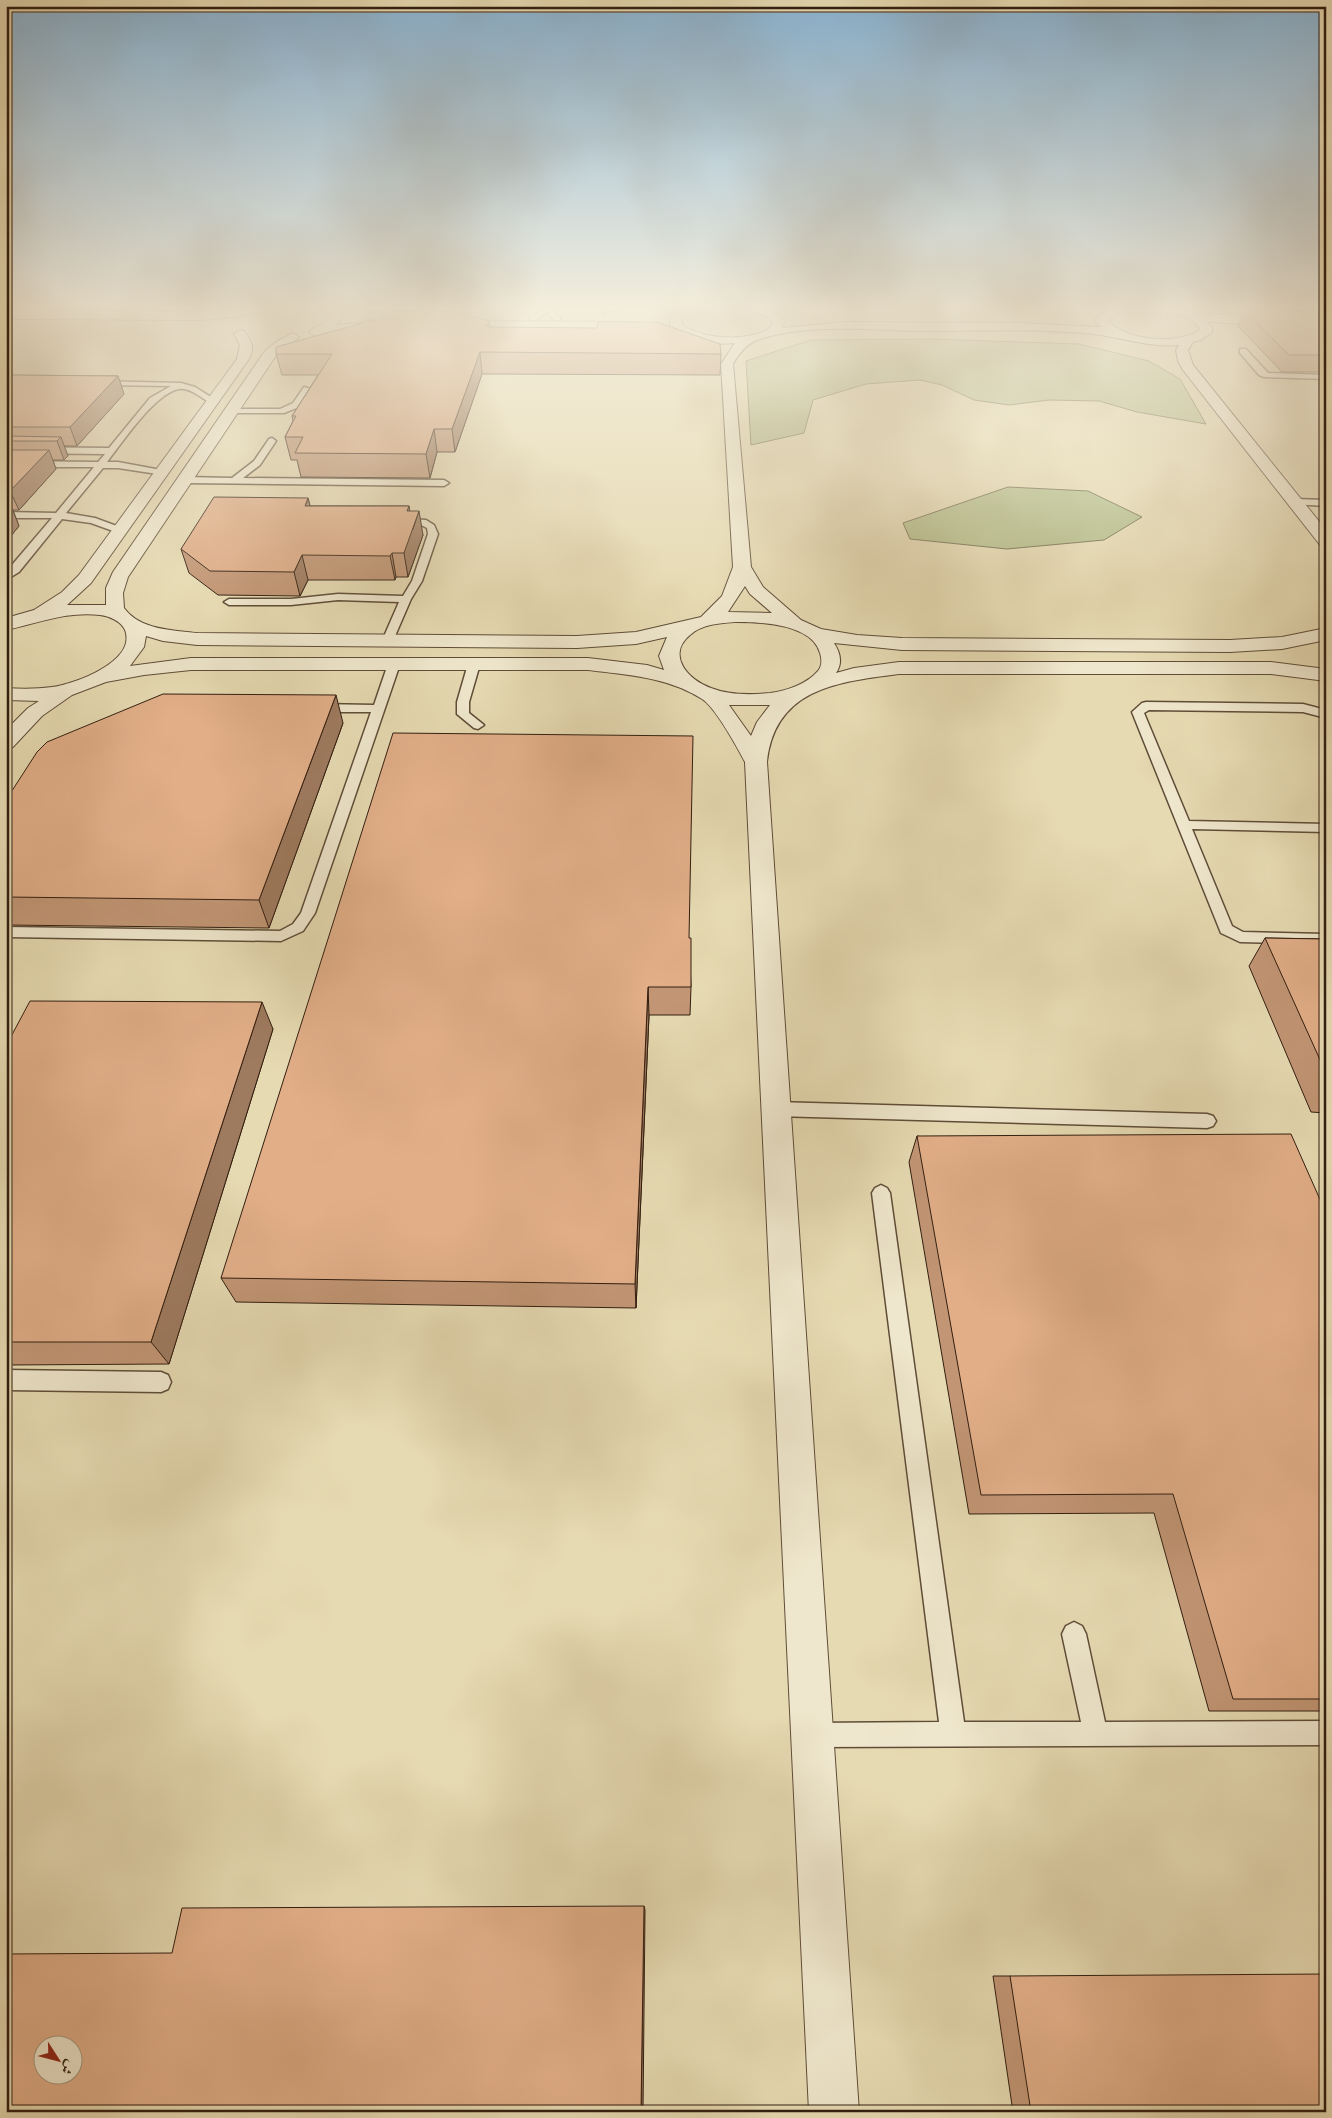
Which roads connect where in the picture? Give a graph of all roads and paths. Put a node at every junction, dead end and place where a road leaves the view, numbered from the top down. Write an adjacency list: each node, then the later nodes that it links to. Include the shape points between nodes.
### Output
1 (148, 406): 10 (lane)
2 (210, 406): 13 (street)
3 (235, 406): 7 (street)
4 (294, 406): 7 (lane, via 281,411)
5 (731, 406): 24 (street)
6 (1219, 406): 17 (street)
7 (232, 411): 14 (street)
8 (272, 441): 15 (lane, via 257,464)
9 (6, 450): 10 (lane)
10 (112, 451): 12 (lane)
11 (6, 464): 12 (lane)
12 (101, 464): 13 (lane); 20 (lane)
13 (161, 473): 22 (street)
14 (185, 480): 15 (lane); 29 (street, via 116,582 113,604)
15 (235, 480): 16 (lane)
16 (444, 482)
17 (1295, 502): 18 (lane); 23 (street)
18 (1326, 503)
19 (6, 515): 20 (lane)
20 (60, 515): 22 (lane, via 89,519); 25 (lane)
21 (393, 521): 26 (lane, via 423,522 433,530 417,581)
22 (119, 530): 28 (street, via 78,587)
23 (1326, 541)
24 (742, 567): 30 (street, via 730,600); 33 (street, via 756,590 775,608)
25 (6, 577)
26 (406, 599): 27 (lane, via 338,597 291,602); 35 (lane)
27 (229, 602)
28 (41, 613): 29 (street, via 83,609); 31 (street)
29 (117, 614): 32 (street)
30 (700, 623): 33 (street, via 753,615 777,618); 35 (street, via 636,638 600,641); 40 (street, via 679,635 671,646 669,658 673,670)
31 (7, 624)
32 (135, 627): 35 (street, via 163,635 197,639); 39 (street, via 138,639 132,653)
33 (806, 629): 34 (street, via 857,642 902,644 1230,646 1282,643); 41 (street, via 824,644 830,654 830,666)
34 (1326, 634)
35 (388, 641)
36 (394, 664): 37 (street); 39 (street, via 190,664); 47 (lane)
37 (474, 664): 40 (street, via 608,666 647,671); 49 (lane, via 463,702 463,714)
38 (1326, 675): 41 (street, via 1271,668 923,667 861,673)
39 (97, 678): 42 (street)
40 (684, 681): 44 (street)
41 (813, 686): 45 (street)
42 (74, 687): 43 (street, via 30,695); 50 (street, via 35,712)
43 (6, 694)
44 (709, 694): 45 (street, via 752,701); 51 (street, via 735,726)
45 (793, 695): 51 (street, via 765,725 758,743)
46 (309, 708): 47 (lane)
47 (378, 709): 54 (lane, via 308,913 304,923 295,931 281,936)
48 (1326, 714): 52 (lane, via 1304,708 1142,708 1138,712)
49 (478, 725)
50 (6, 743)
51 (756, 762): 56 (street)
52 (1184, 825): 53 (lane); 55 (lane, via 1226,930 1240,937)
53 (1326, 828)
54 (6, 932)
55 (1326, 939)
56 (776, 1108): 57 (lane); 64 (street)
57 (1207, 1121)
58 (881, 1193): 65 (lane)
59 (6, 1380): 60 (lane)
60 (161, 1382)
61 (1074, 1634): 63 (lane)
62 (1326, 1733): 63 (lane)
63 (1096, 1734): 65 (lane)
64 (812, 1735): 65 (lane); 66 (street)
65 (953, 1735)
66 (834, 2112)

